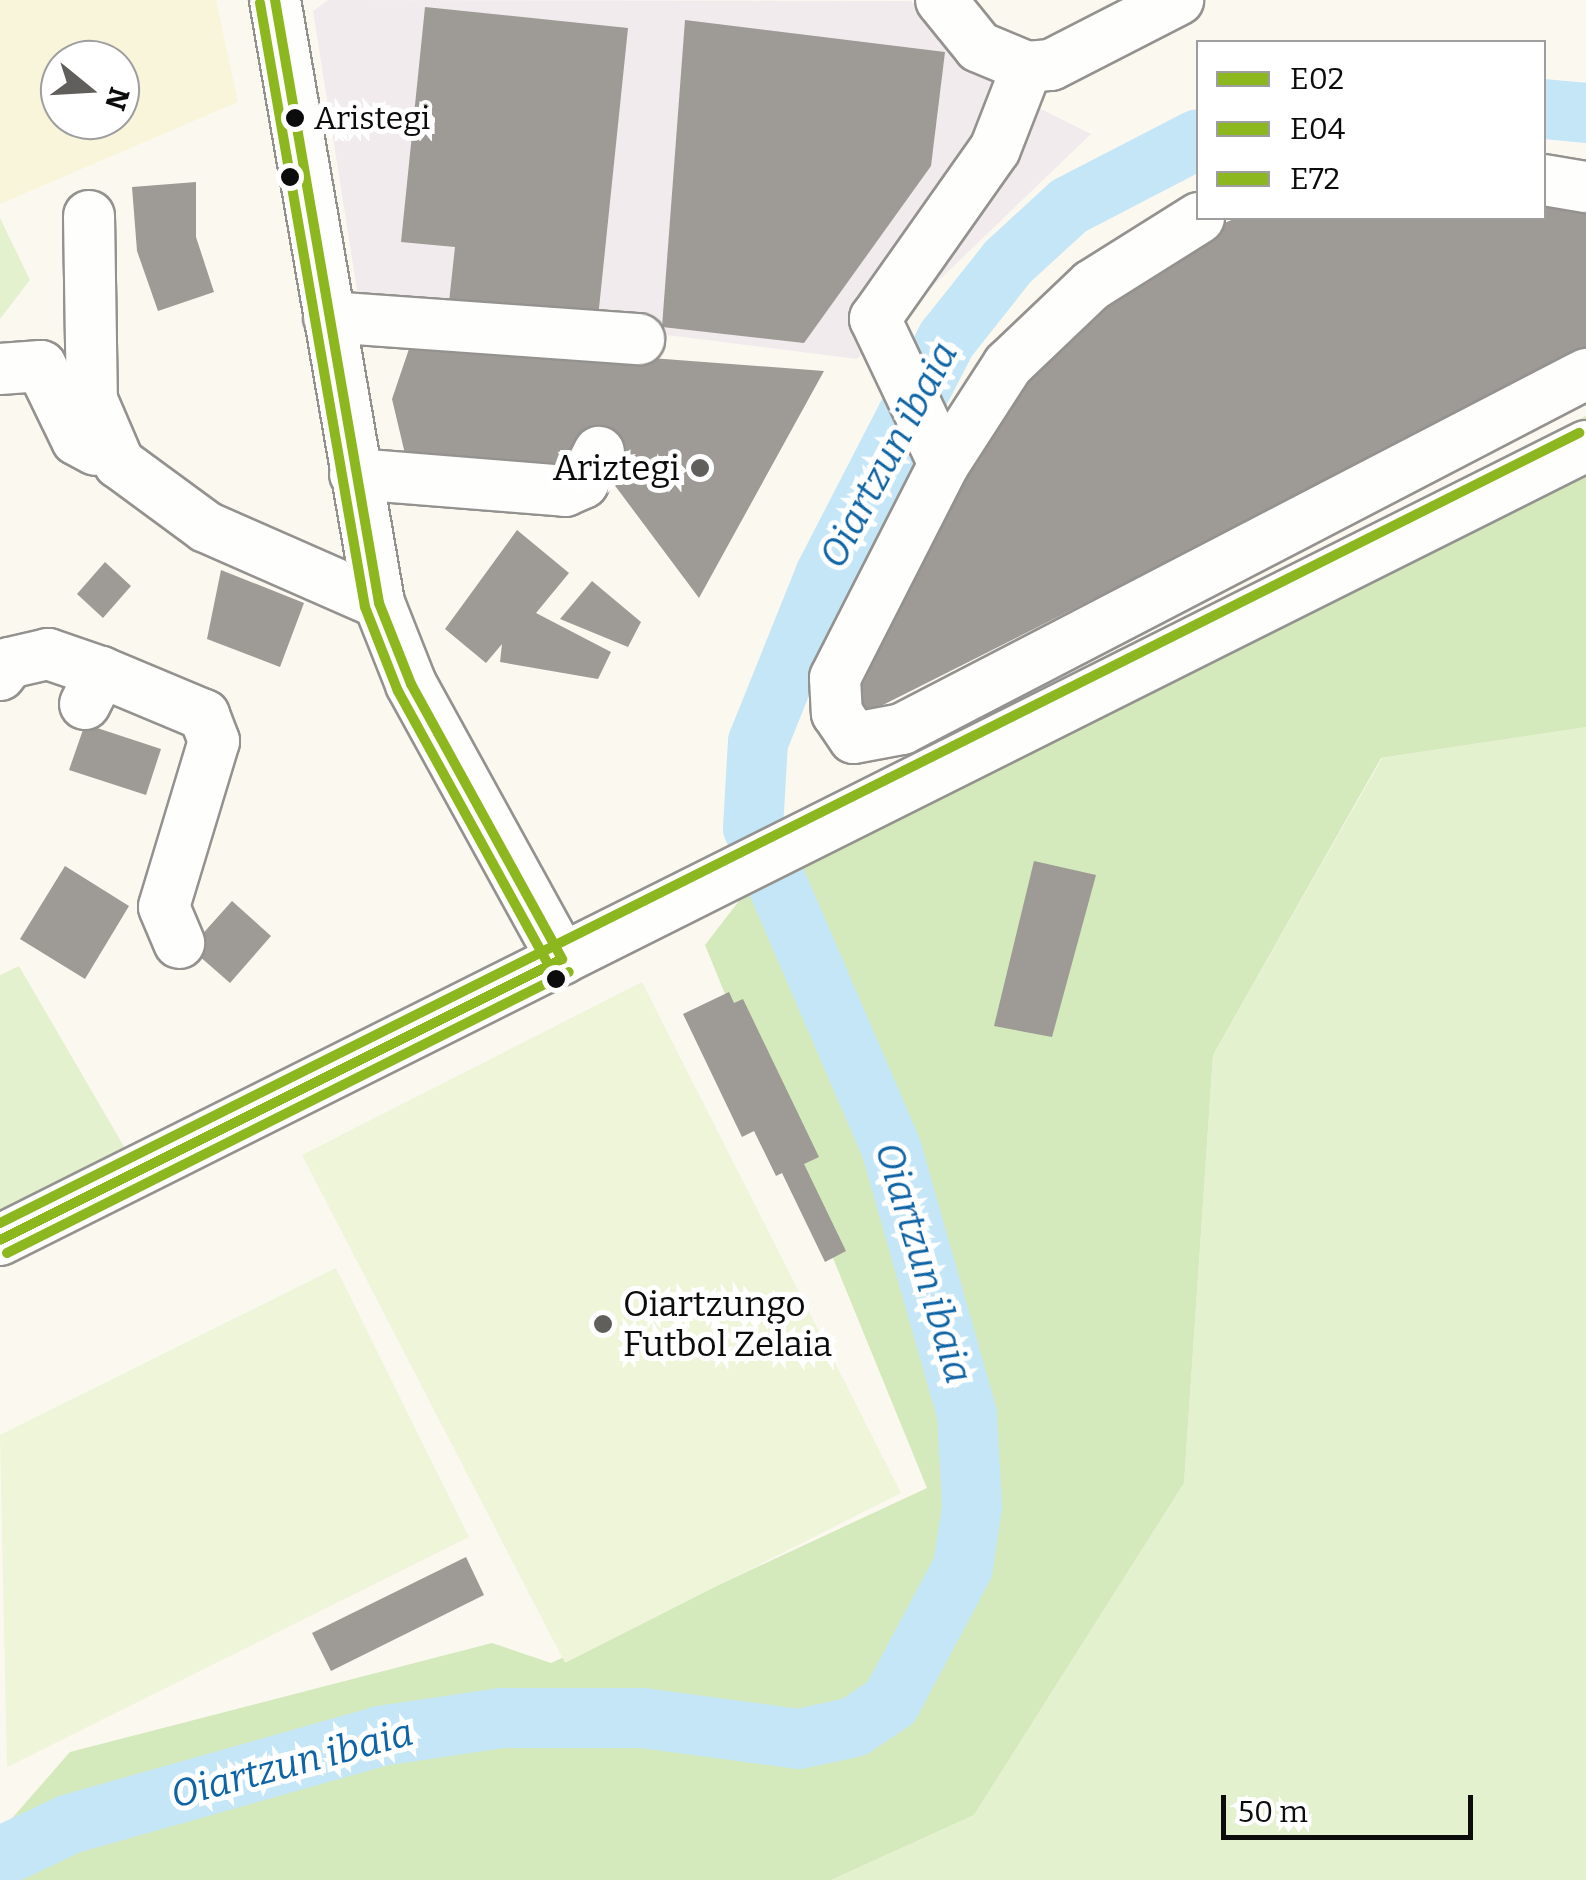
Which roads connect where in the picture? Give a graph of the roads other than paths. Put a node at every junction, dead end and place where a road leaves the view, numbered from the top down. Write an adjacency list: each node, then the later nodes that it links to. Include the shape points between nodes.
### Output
1 (276, 0): 9 (street)
2 (941, 0): 4 (street, via 979,47)
3 (1178, 0): 4 (street, via 1051,65)
4 (1027, 67): 15 (street, via 995,149 875,319)
5 (1546, 180): 6 (street)
6 (1586, 188)
7 (89, 216): 16 (street, via 92,400)
8 (1197, 220): 15 (street, via 1092,285 1008,366)
9 (336, 290): 10 (street); 17 (street)
10 (639, 339)
11 (0, 369): 16 (street, via 41,366 77,440)
12 (1586, 374): 18 (street)
13 (1586, 446): 20 (street)
14 (600, 452): 17 (street, via 583,482 565,490)
15 (938, 452): 22 (street, via 835,678 837,713 854,738)
16 (118, 463): 19 (street, via 206,528)
17 (355, 474): 19 (street)
18 (1166, 591): 20 (street); 22 (street)
19 (379, 603): 25 (street, via 411,684)
20 (1191, 642): 23 (street)
21 (0, 675): 24 (street, via 9,663 48,654 93,688 204,715 214,741 164,907)
22 (902, 729): 23 (street)
23 (922, 779): 25 (street)
24 (179, 942)
25 (562, 959): 26 (street)
26 (0, 1240)

